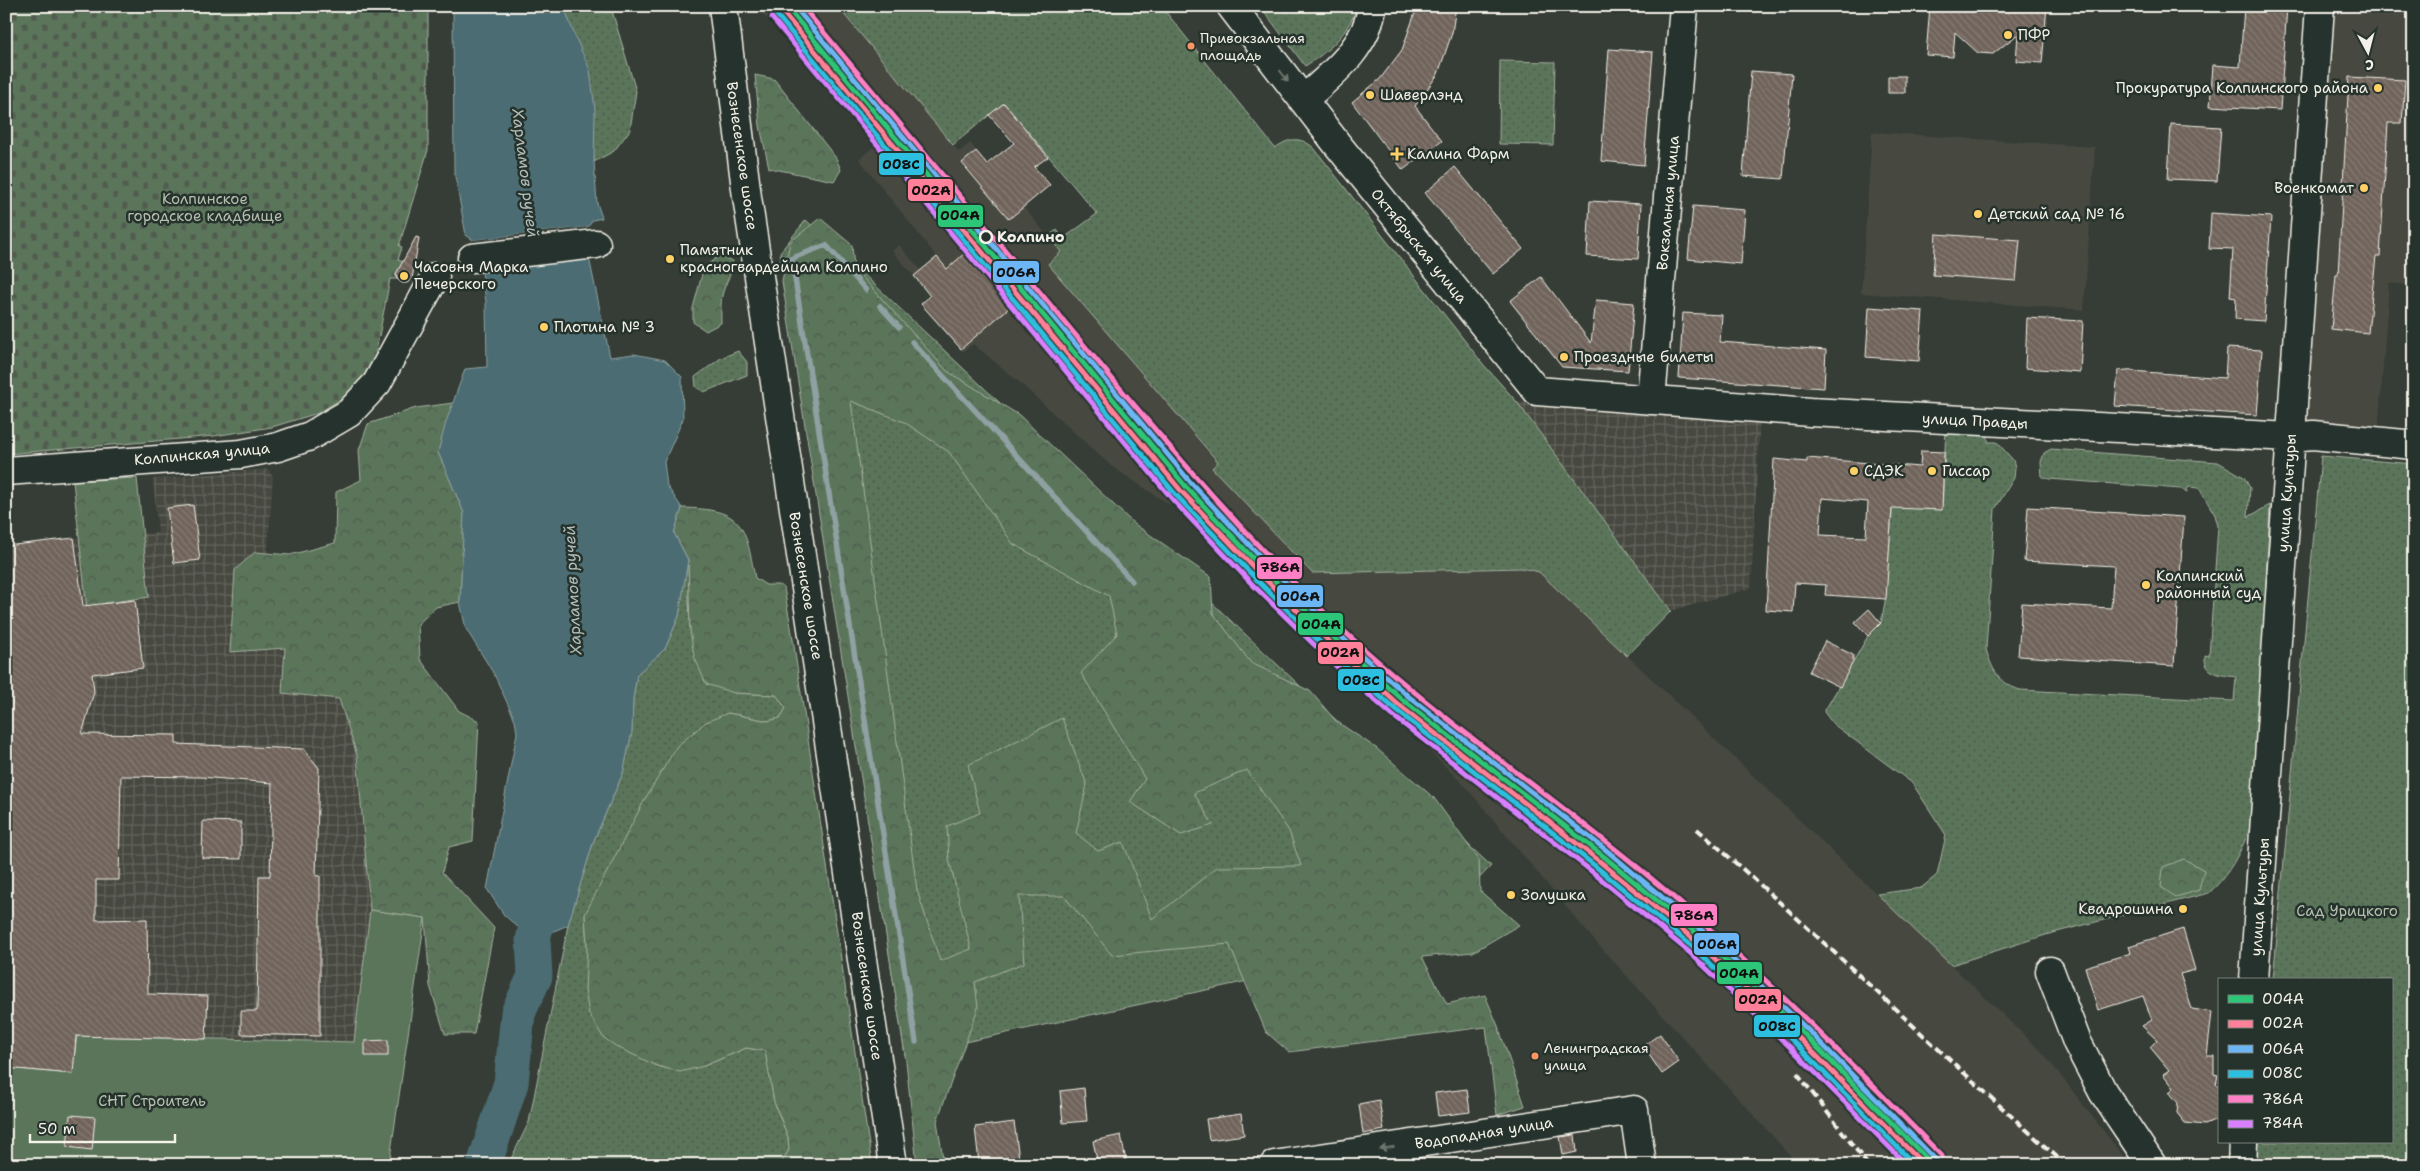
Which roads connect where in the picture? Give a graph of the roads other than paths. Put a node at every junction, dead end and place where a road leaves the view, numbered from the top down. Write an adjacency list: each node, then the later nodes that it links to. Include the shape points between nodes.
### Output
1 (723, 6): 18 (street, Вознесенское шоссе, via 747,197)
2 (1231, 6): 6 (street, one-way to 6)
3 (1372, 6): 6 (street, via 1372,15 1361,40 1344,62)
4 (1684, 6): 11 (street, Вокзальная улица)
5 (2320, 6): 12 (street, улица Культуры)
6 (1303, 100): 10 (street, Октябрьская улица)
7 (596, 244): 8 (street)
8 (472, 258)
9 (435, 277): 14 (street, Колпинская улица, via 377,383 349,413 310,436 278,447 241,454)
10 (1537, 391): 11 (street, улица Правды)
11 (1651, 400): 12 (street, улица Правды, via 1810,412)
12 (2291, 437): 13 (street, улица Правды, via 2313,435); 16 (street, улица Культуры)
13 (2414, 445)
14 (6, 471)
15 (2050, 971): 21 (street, via 2077,1042 2103,1092)
16 (2254, 978)
17 (2244, 1144): 22 (street)
18 (893, 1165)
19 (1274, 1165): 20 (street, Водопадная улица, one-way to 19, via 1634,1110)
20 (1642, 1165)
21 (2152, 1165)
22 (2242, 1165)

